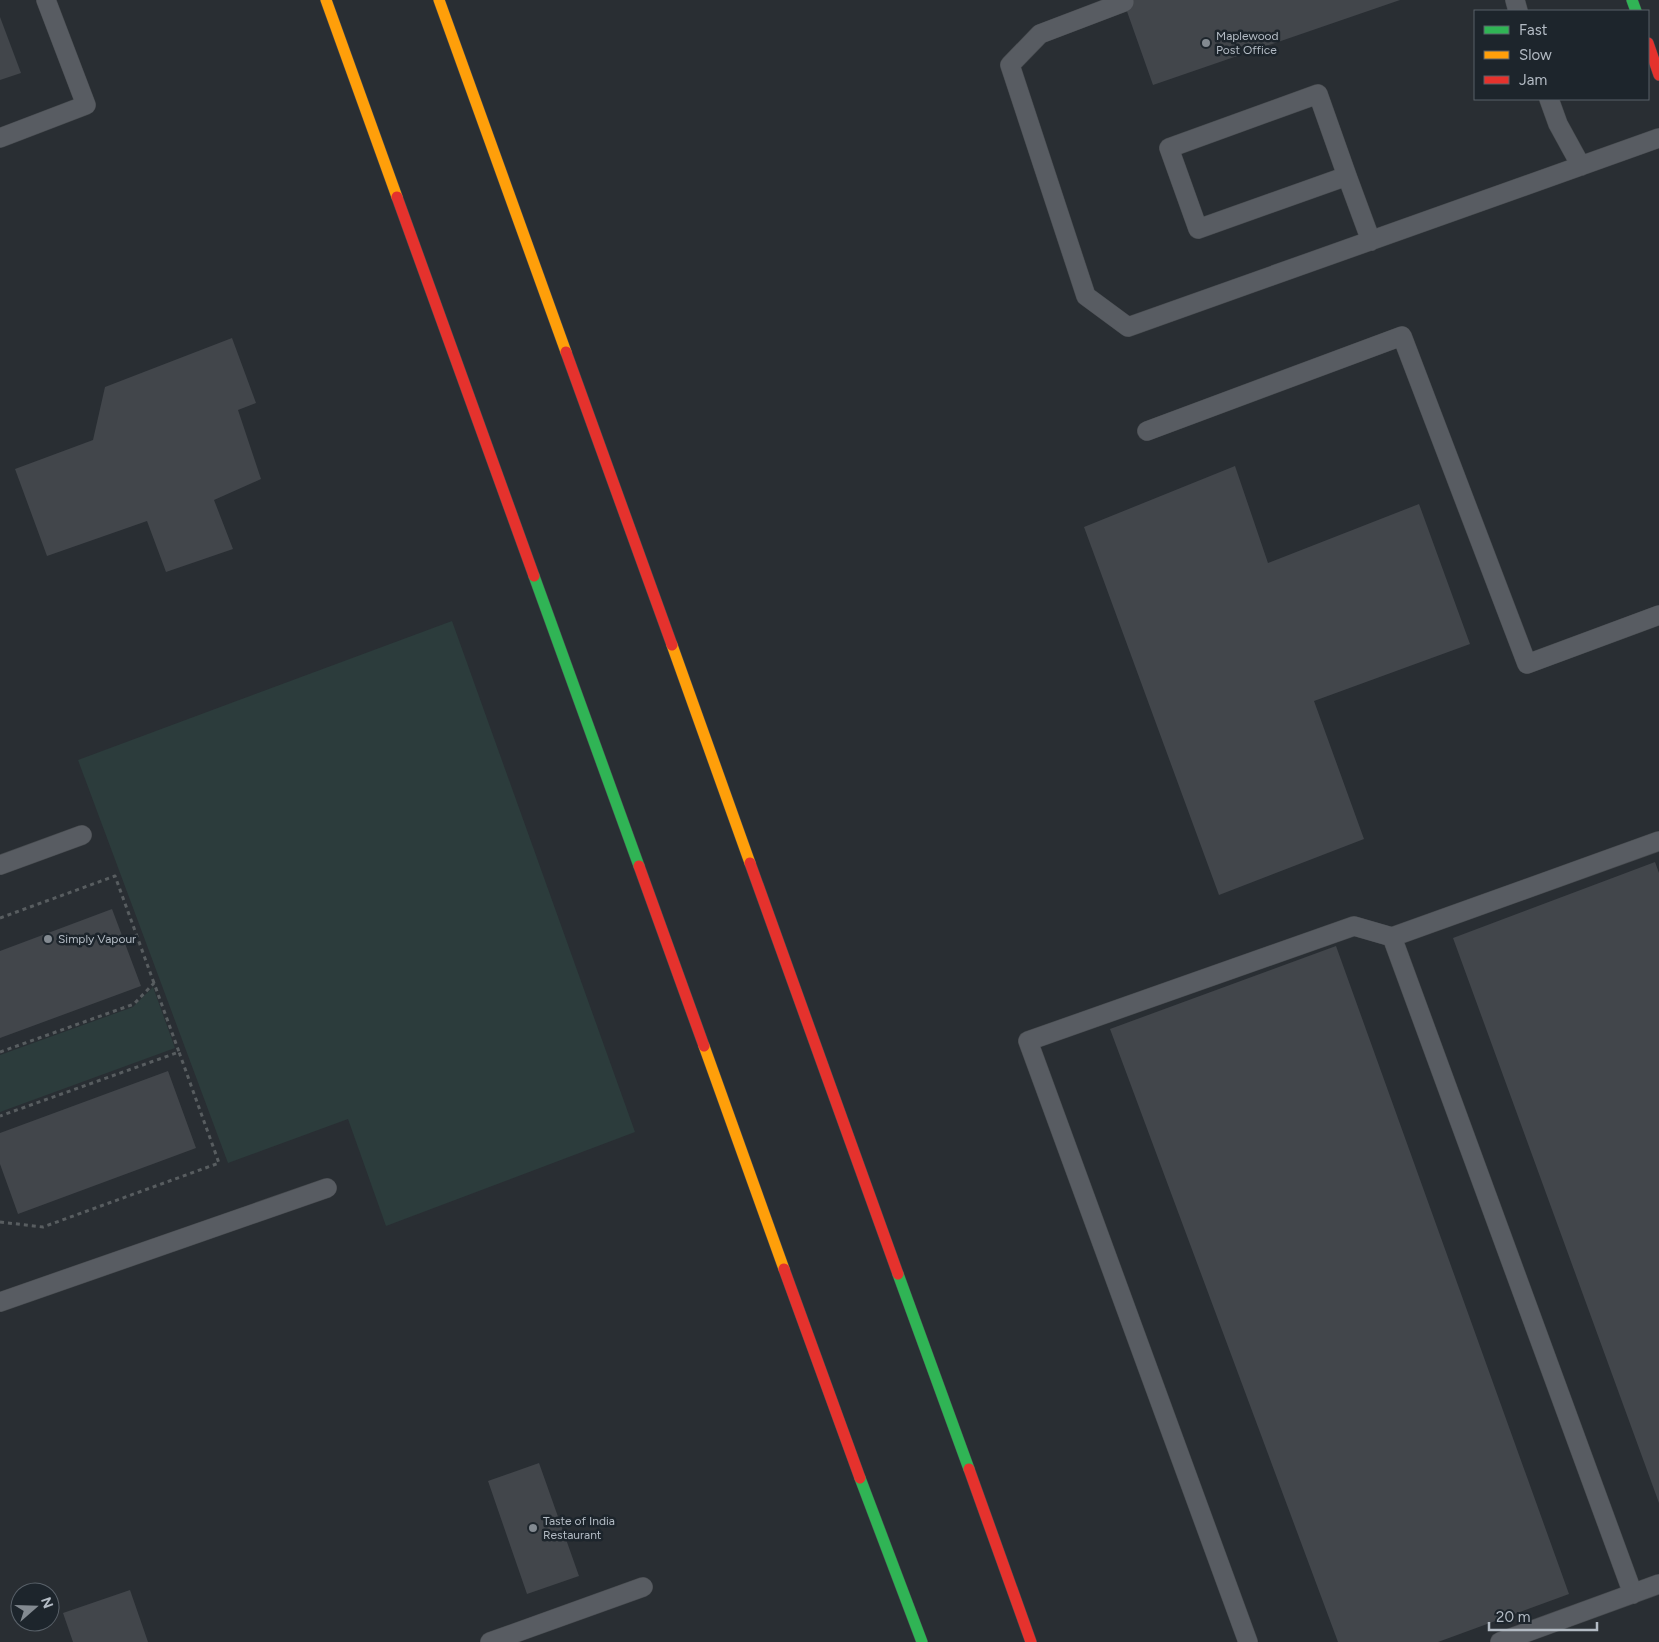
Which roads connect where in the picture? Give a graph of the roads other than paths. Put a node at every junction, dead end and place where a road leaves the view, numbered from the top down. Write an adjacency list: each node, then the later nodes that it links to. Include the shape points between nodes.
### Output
1 (46, 0): 8 (lane, via 86,105)
2 (326, 0): 25 (main road)
3 (439, 0): 26 (main road)
4 (1124, 2): 12 (lane, via 1040,34 1010,65 1086,296 1128,327)
5 (1649, 46): 6 (main road)
6 (1659, 75)
7 (1549, 100): 10 (lane, via 1558,124)
8 (0, 138)
9 (1659, 138): 10 (lane)
10 (1581, 166): 12 (lane)
11 (1346, 176): 11 (lane, via 1318,94 1169,148 1198,229); 12 (lane)
12 (1371, 240)
13 (1146, 431): 14 (lane, via 1402,336 1527,664)
14 (1659, 615)
15 (82, 835): 17 (lane)
16 (1659, 841): 18 (lane)
17 (0, 865)
18 (1392, 937): 23 (lane); 27 (lane, via 1354,926 1028,1041)
19 (327, 1188): 20 (lane)
20 (0, 1302)
21 (1659, 1584): 23 (lane)
22 (643, 1587): 24 (lane)
23 (1633, 1594): 28 (lane)
24 (490, 1642)
25 (920, 1642)
26 (1031, 1642)
27 (1248, 1642)
28 (1500, 1642)

